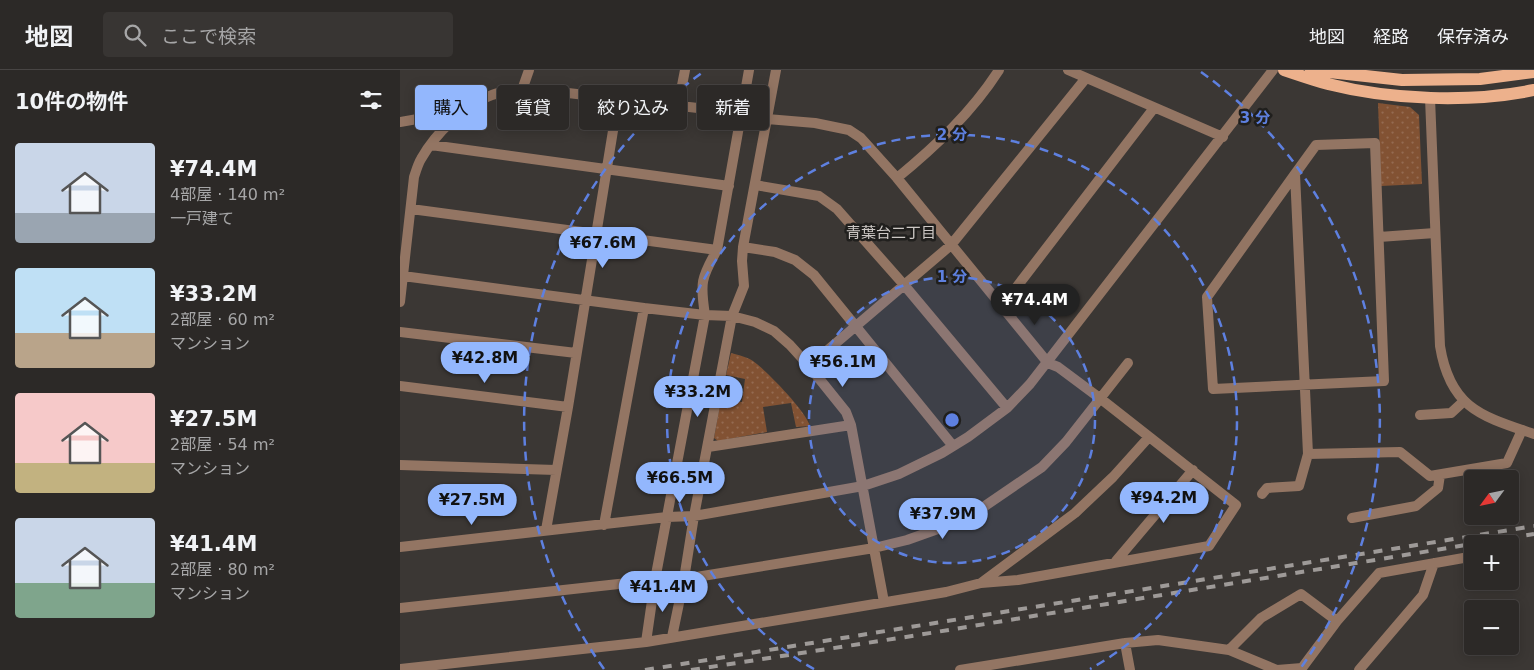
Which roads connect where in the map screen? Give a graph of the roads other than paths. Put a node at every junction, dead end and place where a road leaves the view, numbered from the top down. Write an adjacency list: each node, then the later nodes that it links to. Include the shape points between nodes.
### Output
1 (529, 70): 12 (street)
2 (685, 70): 13 (street)
3 (749, 70): 14 (street)
4 (776, 70): 17 (street)
5 (999, 70): 30 (street, via 952,129)
6 (1068, 70): 11 (street)
7 (1274, 70): 26 (street)
8 (1284, 70): 16 (main road, via 1328,84 1388,95)
9 (1312, 70): 10 (main road, via 1402,80 1480,79)
10 (1534, 72)
11 (1086, 78): 18 (street); 37 (street)
12 (524, 85)
13 (682, 85)
14 (746, 85)
15 (1534, 90): 16 (main road)
16 (1430, 98): 34 (street)
17 (769, 108)
18 (1154, 108): 26 (street); 44 (street)
19 (415, 119): 21 (street)
20 (769, 119): 30 (street, via 849,130 861,138)
21 (400, 122)
22 (444, 130): 27 (street)
23 (613, 130): 28 (street)
24 (738, 130): 32 (street)
25 (765, 130): 31 (street)
26 (1223, 137): 51 (street)
27 (431, 145): 28 (street); 33 (street, via 414,177)
28 (607, 169): 32 (street); 35 (street)
29 (1295, 174): 36 (street, via 1316,145 1375,143); 54 (street); 54 (street, via 1208,297 1214,389)
30 (897, 178): 37 (street)
31 (755, 185): 38 (street); 41 (street, via 819,196 837,209)
32 (729, 186): 39 (street)
33 (411, 209): 35 (street); 40 (street)
34 (1436, 233): 36 (street); 57 (street, via 1442,361 1455,390)
35 (597, 234): 39 (street); 42 (street)
36 (1378, 237): 54 (street, via 1384,380)
37 (951, 245): 41 (street); 44 (street)
38 (743, 247): 47 (street, via 744,286); 48 (street, via 775,252 795,260 814,275)
39 (717, 250): 46 (street, via 704,272 701,290)
40 (403, 276): 42 (street); 43 (street)
41 (905, 286): 48 (street); 59 (street)
42 (584, 300): 45 (street); 50 (street)
43 (400, 302)
44 (1002, 306): 51 (street)
45 (644, 308): 46 (street); 77 (street)
46 (704, 315): 47 (street); 75 (street)
47 (732, 316): 53 (street, via 774,331); 66 (street)
48 (855, 326): 53 (street); 65 (street)
49 (400, 332): 50 (street)
50 (576, 353): 58 (street)
51 (1048, 363): 56 (street); 59 (street)
52 (1128, 363): 56 (street)
53 (809, 366): 61 (street, via 846,412)
54 (1303, 383): 67 (street)
55 (400, 386): 58 (street)
56 (1100, 399): 64 (street); 80 (street, via 1042,467 1012,489 949,525)
57 (1464, 401): 60 (street, via 1451,413); 62 (street, via 1479,414)
58 (568, 407): 69 (street)
59 (1007, 408): 65 (street)
60 (1420, 415)
61 (851, 425): 66 (street); 72 (street)
62 (1522, 430): 63 (street); 71 (street, via 1508,463)
63 (1534, 434)
64 (1150, 437): 70 (street); 86 (street, via 1075,513)
65 (953, 446): 72 (street, via 899,474)
66 (708, 447): 74 (street)
67 (1308, 454): 71 (street, via 1400,452 1430,476); 73 (street, via 1300,486 1267,488)
68 (400, 465): 69 (street)
69 (556, 470): 78 (street)
70 (1193, 470): 82 (street); 82 (street, via 1236,505 1209,546)
71 (1440, 475): 76 (street, via 1438,488 1416,506)
72 (863, 486): 74 (street); 80 (street)
73 (1262, 494)
74 (694, 516): 75 (street); 84 (street)
75 (667, 517): 77 (street); 85 (street)
76 (1352, 518)
77 (604, 525): 78 (street)
78 (546, 530): 79 (street)
79 (400, 547)
80 (874, 548): 84 (street); 87 (street)
81 (1464, 558): 83 (street)
82 (1116, 561): 86 (street, via 1018,580)
83 (1434, 563): 89 (street, via 1379,573); 97 (street, via 1422,595)
84 (684, 579): 90 (street)
85 (655, 580): 88 (street); 91 (street)
86 (981, 583): 87 (street)
87 (884, 602): 90 (street)
88 (400, 608)
89 (1337, 621): 93 (street, via 1302,668 1277,670); 93 (street, via 1301,594 1261,618)
90 (672, 637): 91 (street)
91 (646, 642): 94 (street)
92 (1126, 643): 93 (street, via 1158,640); 95 (street); 96 (street)
93 (1230, 650)
94 (400, 668)
95 (960, 670)
96 (1130, 670)
97 (1359, 670)

